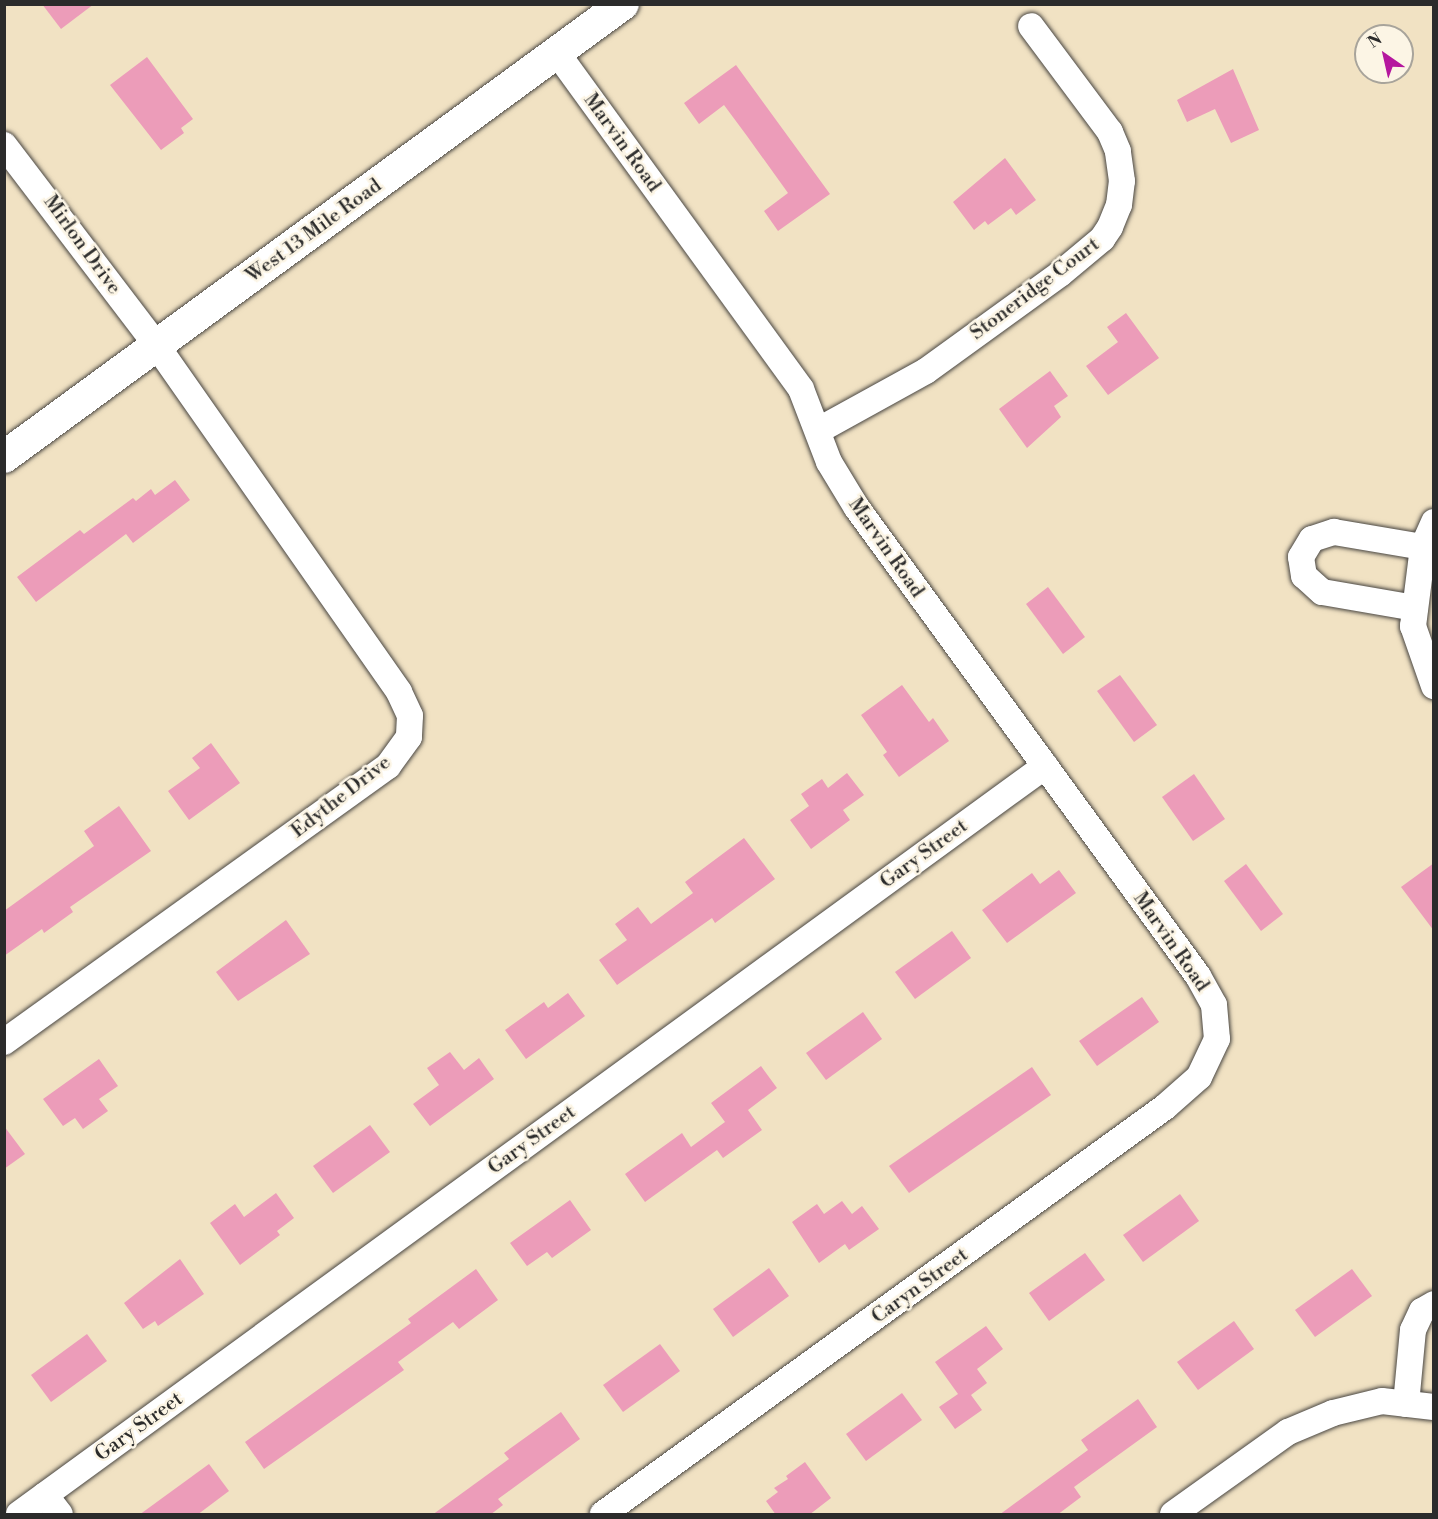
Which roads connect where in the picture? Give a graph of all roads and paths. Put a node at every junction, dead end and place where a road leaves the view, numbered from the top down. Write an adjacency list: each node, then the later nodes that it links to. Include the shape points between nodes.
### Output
1 (623, 4): 3 (street, West 13 Mile Road)
2 (1031, 26): 6 (street, Stoneridge Court, via 1104,123 1118,151 1122,181 1119,205 1110,227 1102,239 1060,274 926,371)
3 (556, 53): 5 (street, West 13 Mile Road); 6 (street, Marvin Road, via 801,388)
4 (4, 145): 5 (street, Mirlon Drive)
5 (157, 346): 7 (street, West 13 Mile Road); 14 (street, Edythe Drive, via 399,692 410,716 409,737 388,766)
6 (819, 430): 12 (street, Marvin Road, via 828,462 857,508)
7 (4, 457)
8 (1434, 522): 9 (street)
9 (1423, 547): 10 (street); 10 (street, via 1334,532 1312,539 1301,558 1304,576 1322,592)
10 (1415, 608): 11 (street, via 1413,626)
11 (1434, 686)
12 (1044, 766): 13 (street, Marvin Road, via 1198,976 1214,1005); 18 (street, Gary Street)
13 (1217, 1039): 20 (street, Caryn Street, via 1199,1077 1157,1113)
14 (4, 1042)
15 (1434, 1304): 16 (street, via 1422,1311 1413,1330)
16 (1406, 1404): 17 (street); 21 (street, via 1382,1401 1334,1413 1288,1432)
17 (1434, 1407)
18 (52, 1505): 19 (street, Gary Street)
19 (19, 1515)
20 (603, 1515)
21 (1173, 1515)

